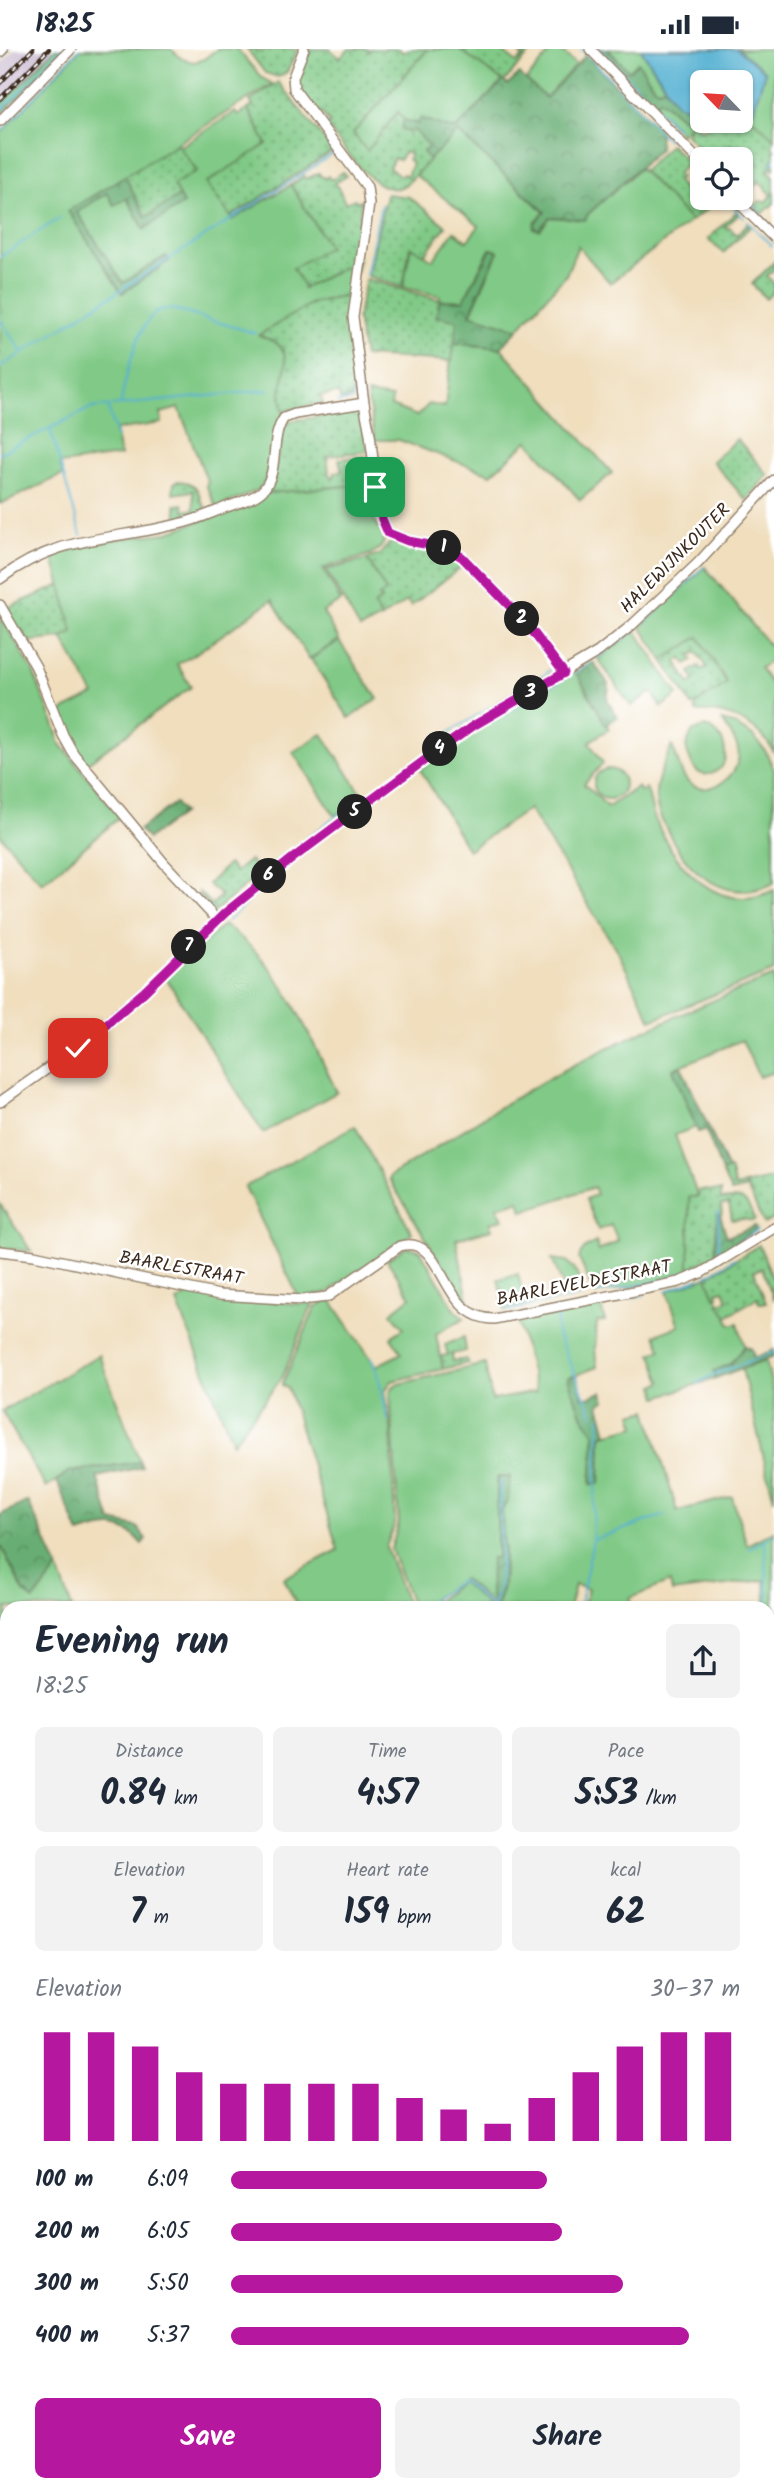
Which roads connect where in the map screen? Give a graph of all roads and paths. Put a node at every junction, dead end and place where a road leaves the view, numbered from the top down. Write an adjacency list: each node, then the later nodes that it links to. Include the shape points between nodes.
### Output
1 (71, 49): 4 (street)
2 (304, 49): 8 (street, via 293,77 294,89 368,187 353,317)
3 (590, 49): 5 (street)
4 (0, 121)
5 (690, 152)
6 (746, 210): 7 (street)
7 (774, 239)
8 (364, 403): 10 (street, via 284,418 271,473 257,495 180,524 64,545); 12 (street, via 379,509 388,533 446,548 462,557 527,624)
9 (774, 480): 12 (street, HALEWIJNKOUTER, via 667,594 598,652)
10 (0, 579)
11 (0, 605): 13 (street, via 36,667 73,753)
12 (564, 673): 13 (street, HALEWIJNKOUTER, via 429,757)
13 (217, 920): 14 (street, HALEWIJNKOUTER, via 144,992 78,1048)
14 (0, 1102)
15 (774, 1228): 16 (street, BAARLEVELDESTRAAT, via 679,1282 494,1319 471,1314 456,1300)
16 (425, 1249): 17 (street, BAARLESTRAAT, via 413,1244 400,1246 333,1293 302,1300 219,1295)
17 (0, 1251)

